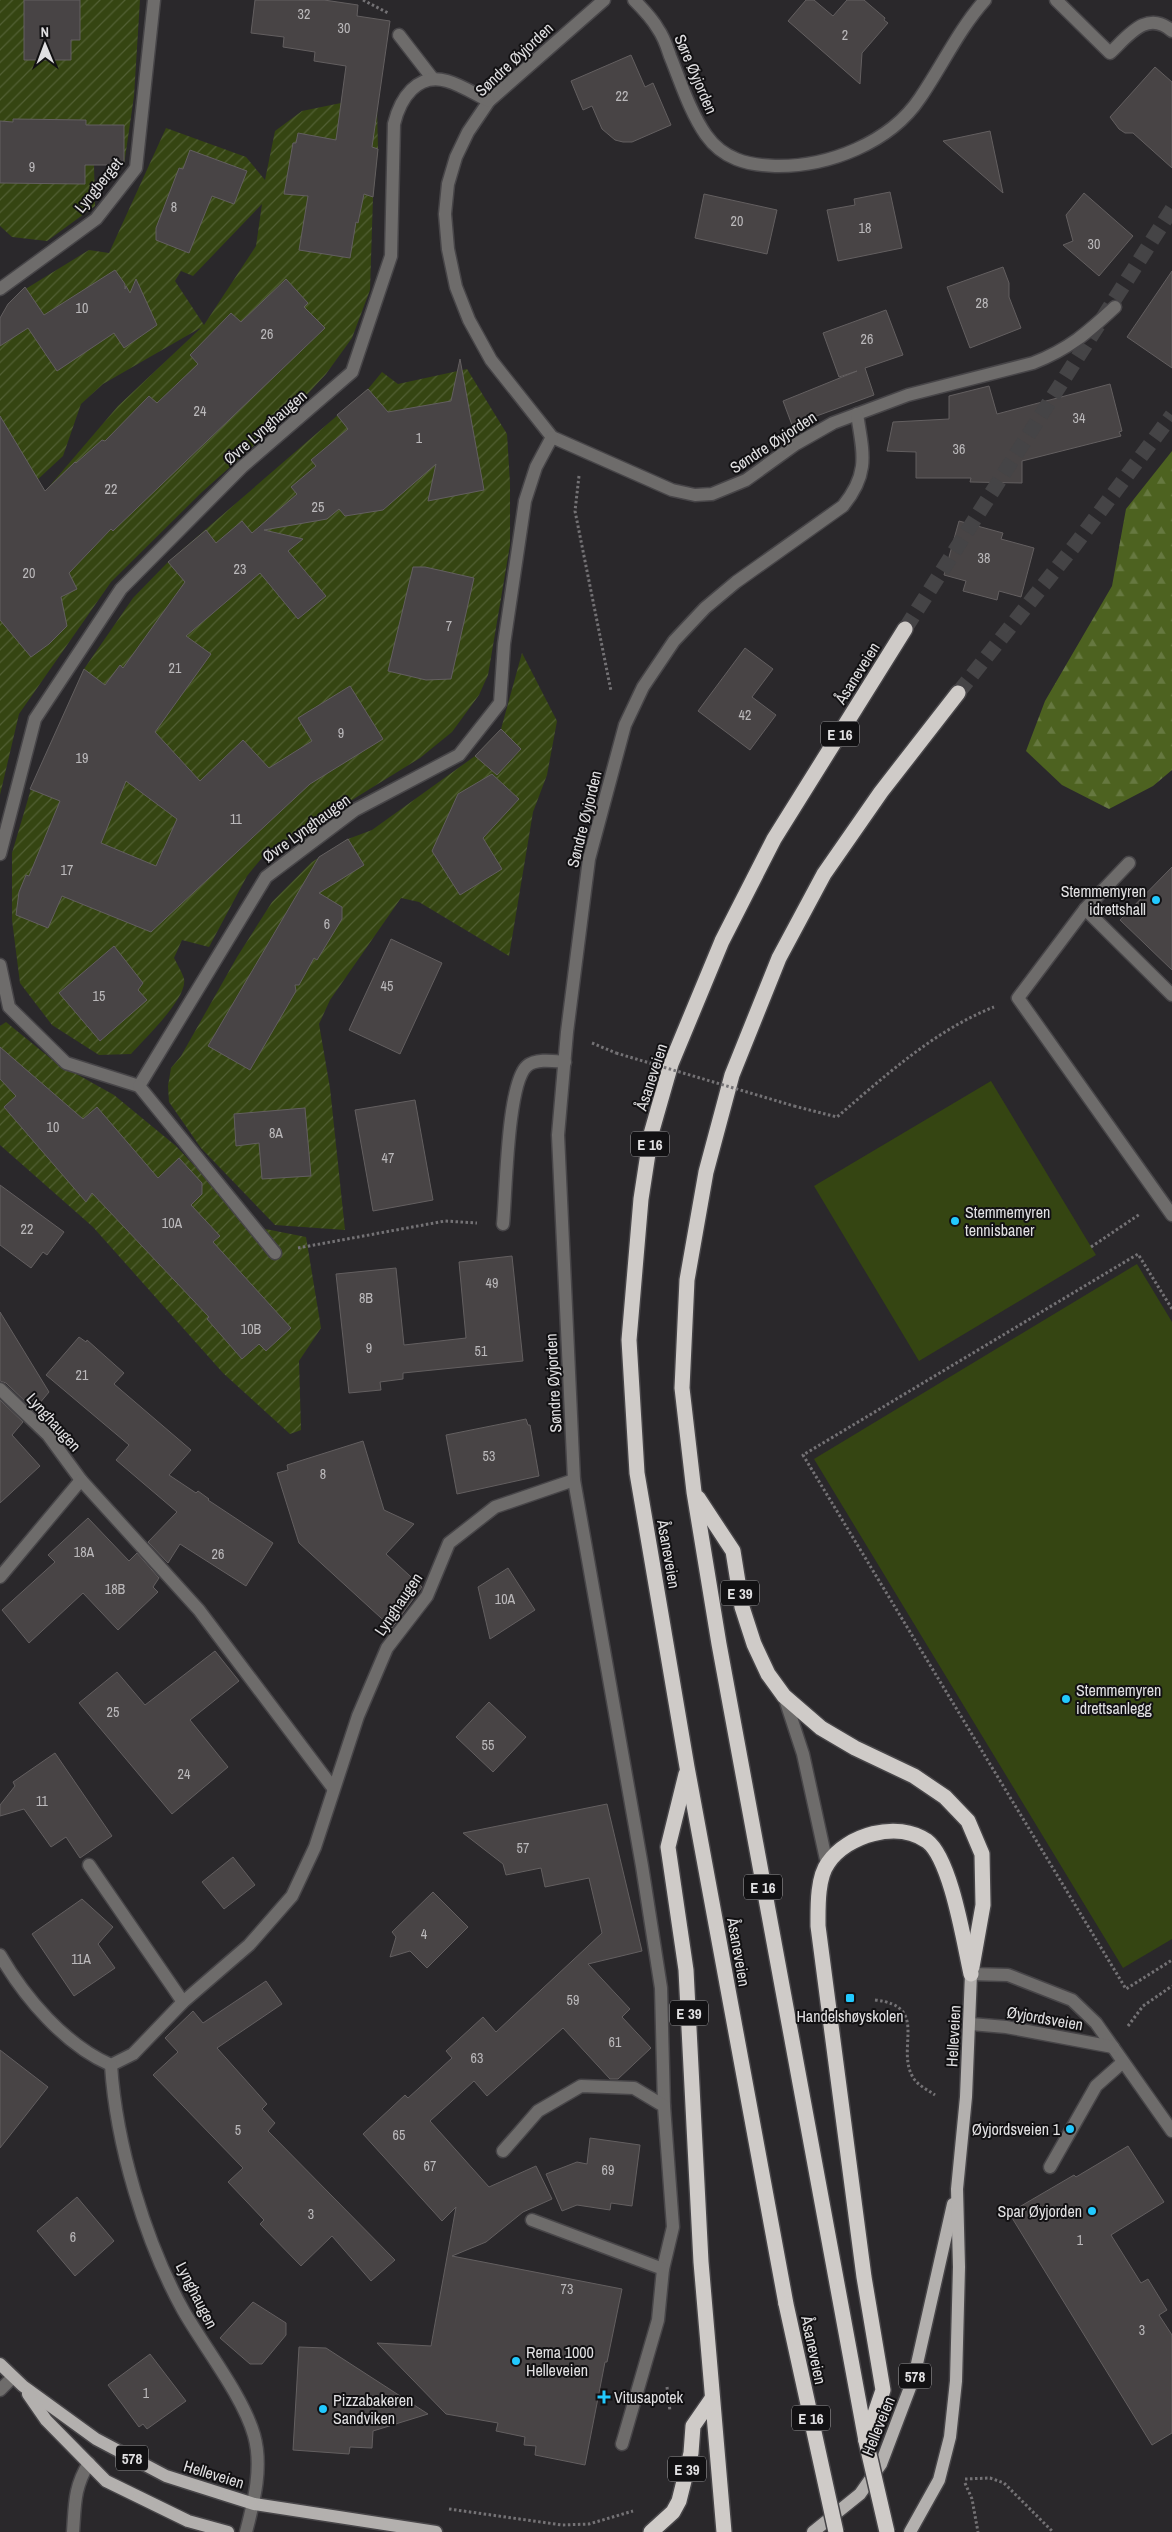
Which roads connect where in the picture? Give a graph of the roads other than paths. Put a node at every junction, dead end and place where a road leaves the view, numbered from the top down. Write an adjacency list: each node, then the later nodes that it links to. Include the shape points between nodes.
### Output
1 (154, 0): 10 (street, Lyngberget, via 136,168 96,219)
2 (604, 0): 9 (street, Søndre Øyjorden)
3 (634, 0): 4 (street, Søre Øyjorden, via 660,30 696,119 707,137 722,153 739,161 784,166 835,158 886,132 919,100)
4 (985, 0)
5 (1056, 0): 6 (street, via 1110,53 1140,25 1154,22)
6 (1172, 31)
7 (399, 35): 8 (street)
8 (433, 79): 9 (street, via 447,81); 16 (street, Øvre Lynghaugen, via 419,84 398,106 394,124 391,256 352,372 242,467 121,589 35,719)
9 (489, 100): 13 (street, Søndre Øyjorden, via 456,157 448,184 445,214 448,249 459,295 490,360)
10 (0, 289)
11 (1115, 307): 12 (street, via 1086,334 1051,356 908,395)
12 (857, 414): 13 (street, Søndre Øyjorden, via 813,433 746,480 712,494 695,495 672,490); 21 (street, Søndre Øyjorden, via 863,455 857,490 843,506 705,608 674,642 643,686 624,725 589,858)
13 (552, 437): 22 (street, Øvre Lynghaugen, via 536,467 525,501 504,644 500,703 459,755 355,810 266,877)
14 (905, 629): 32 (highway, Åsaneveien / E 16, via 774,839 722,941 671,1064 652,1134 641,1199 629,1340 637,1473)
15 (958, 693): 29 (highway, Åsaneveien / E 16, via 881,792 824,874 779,958 732,1075 706,1172 687,1280 682,1388)
16 (0, 854)
17 (1129, 863): 18 (street)
18 (1084, 909): 20 (street); 23 (street, via 1018,998)
19 (0, 965): 22 (street, via 9,1007 66,1064)
20 (1172, 995)
21 (565, 1062): 24 (street, via 539,1061 528,1065 522,1073 512,1108); 28 (street, Søndre Øyjorden, via 558,1135)
22 (139, 1086): 25 (street)
23 (1172, 1215)
24 (504, 1224)
25 (275, 1252)
26 (0, 1389): 27 (street, Lynghaugen, via 48,1435)
27 (81, 1480): 30 (street); 33 (street, Lynghaugen, via 199,1610)
28 (574, 1480): 33 (street, Lynghaugen, via 495,1507 449,1544 427,1596 387,1648 358,1716); 43 (street, Søndre Øyjorden, via 661,1988)
29 (694, 1492): 31 (highway, E 39, via 733,1551 742,1607 754,1644 768,1674); 54 (highway, Åsaneveien / E 16, via 719,1644)
30 (0, 1577)
31 (784, 1696): 34 (street, via 803,1754); 37 (highway, E 39, via 821,1728 914,1776 945,1797 968,1821 982,1854 983,1905)
32 (687, 1767): 53 (highway, E 39, via 668,1847 686,1970); 66 (highway, Åsaneveien / E 16, bridge, via 786,2304)
33 (333, 1788): 38 (street, Lynghaugen, via 315,1847 292,1896 249,1945)
34 (827, 1864): 37 (highway, via 845,1845 873,1833 902,1832 927,1842 947,1871); 54 (highway, via 818,1892 818,1926 864,2278 884,2390)
35 (89, 1865): 38 (street)
36 (0, 1955): 42 (street, via 16,1983 72,2043 91,2057)
37 (971, 1974): 39 (main road, Helleveien / 578); 40 (street, Øyjordsveien, via 1008,1975 1072,2000 1096,2023)
38 (183, 2002): 42 (street, Lynghaugen, via 133,2054)
39 (970, 2024): 40 (street, Øyjordsveien, via 1006,2027); 47 (main road, Helleveien / 578)
40 (1113, 2047): 41 (street, Øyjordsveien)
41 (1123, 2062): 44 (street, Øyjordsveien); 46 (street, via 1096,2086)
42 (111, 2065): 57 (street, Lynghaugen, via 118,2129 149,2233 182,2309 242,2408 254,2436 258,2478)
43 (664, 2106): 45 (street, via 634,2088 581,2086 538,2111); 49 (street, Søndre Øyjorden, via 673,2227)
44 (1172, 2131)
45 (504, 2151)
46 (1050, 2167)
47 (957, 2189): 65 (main road, Helleveien / 578, via 914,2377 895,2431 881,2464 860,2494); 68 (main road, Helleveien / 578, via 958,2326 950,2436 939,2480)
48 (532, 2220): 49 (street)
49 (663, 2269): 55 (street, Søndre Øyjorden, via 658,2320)
50 (4, 2371): 51 (main road, Helleveien / 578); 52 (street)
51 (23, 2386): 56 (main road, Helleveien / 578, via 46,2420); 57 (main road, Helleveien / 578, via 96,2439 166,2476)
52 (0, 2390)
53 (711, 2400): 63 (highway, E 39, via 693,2426 691,2453 679,2501 673,2512); 64 (highway, E 39)
54 (866, 2441): 67 (highway, Åsaneveien / E 16, bridge)
55 (622, 2444)
56 (89, 2463): 59 (street, via 79,2480 75,2496); 60 (main road, Helleveien / 578, via 106,2481 188,2522)
57 (254, 2504): 58 (main road, Helleveien / 578); 61 (street, Lynghaugen)
58 (420, 2531): 62 (main road, Helleveien / 578)
59 (73, 2532)
60 (228, 2532)
61 (246, 2532)
62 (436, 2532)
63 (651, 2532)
64 (724, 2532)
65 (813, 2532)
66 (836, 2532)
67 (887, 2532)
68 (910, 2532)

